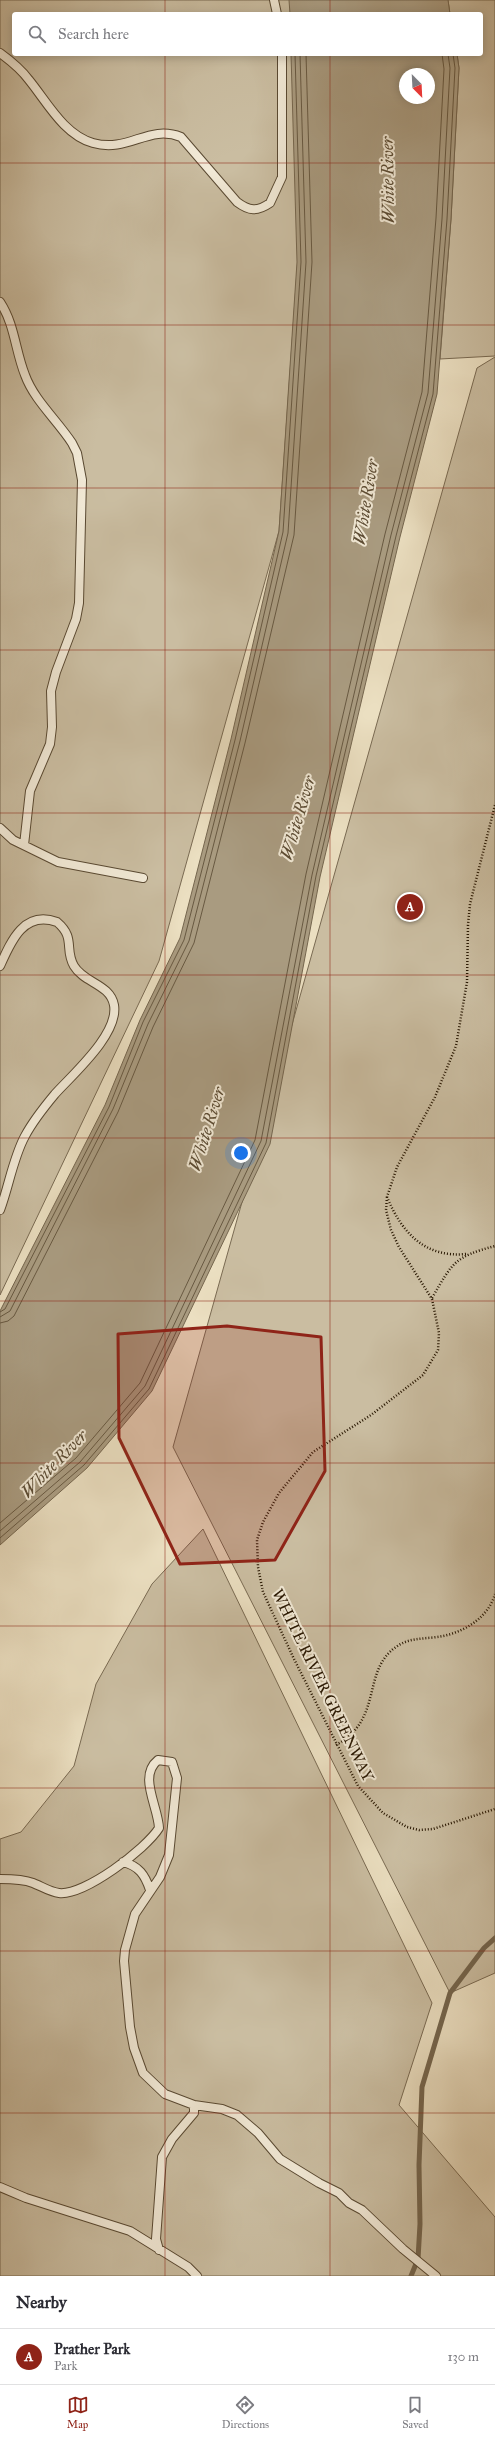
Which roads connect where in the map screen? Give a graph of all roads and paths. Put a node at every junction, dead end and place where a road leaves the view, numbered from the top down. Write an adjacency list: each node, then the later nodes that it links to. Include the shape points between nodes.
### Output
1 (274, 0): 2 (lane)
2 (277, 12)
3 (0, 53): 4 (lane, via 28,78 75,135 94,143 111,145 133,142 155,133 171,133 181,138 236,202 247,210 254,210 270,203 282,177)
4 (282, 56)
5 (0, 302): 8 (lane, via 12,326 25,375 31,388 72,443 77,453 82,480 76,619 51,691 50,744 30,791)
6 (495, 805): 11 (path, WHITE RIVER GREENWAY, via 470,904 467,989 456,1046 438,1090 397,1167)
7 (0, 828): 8 (lane, via 5,834)
8 (24, 845): 9 (lane, via 58,862)
9 (143, 878)
10 (0, 966): 12 (lane, via 10,941 24,927 42,919 57,922 70,939 74,967 110,995 114,1005 114,1015 94,1054 54,1095 25,1136)
11 (388, 1197): 14 (path, via 401,1225 426,1247 444,1254); 15 (path, WHITE RIVER GREENWAY, via 387,1214 393,1235)
12 (0, 1210)
13 (495, 1246): 14 (path)
14 (466, 1254): 15 (path, via 447,1273)
15 (432, 1299): 17 (path, WHITE RIVER GREENWAY, via 440,1343 429,1368 419,1379 371,1415 313,1452 279,1493 262,1522 257,1540 258,1568 263,1592)
16 (495, 1594): 17 (path, via 481,1616 463,1629 446,1635 406,1641 389,1652 374,1681 365,1715 355,1730)
17 (336, 1745): 18 (path, WHITE RIVER GREENWAY, via 358,1786 383,1813 406,1827 419,1830 433,1829)
18 (495, 1809)
19 (123, 1862): 20 (lane, via 88,1886 68,1894 57,1893 21,1880); 21 (lane, via 136,1866); 21 (lane, via 145,1844 159,1828 150,1789 150,1770 158,1760 172,1762 177,1778 168,1855 160,1877)
20 (0, 1879)
21 (150, 1890): 22 (lane, via 135,1914 125,1950 127,2000 134,2048 143,2073 158,2090)
22 (194, 2105): 24 (lane, via 194,2113 172,2139 162,2157 156,2239); 26 (lane, via 222,2109 238,2116 258,2133 280,2159 339,2193)
23 (0, 2187): 24 (lane, via 26,2198 130,2231)
24 (159, 2250): 25 (lane, via 188,2266)
25 (197, 2276)
26 (436, 2276)

